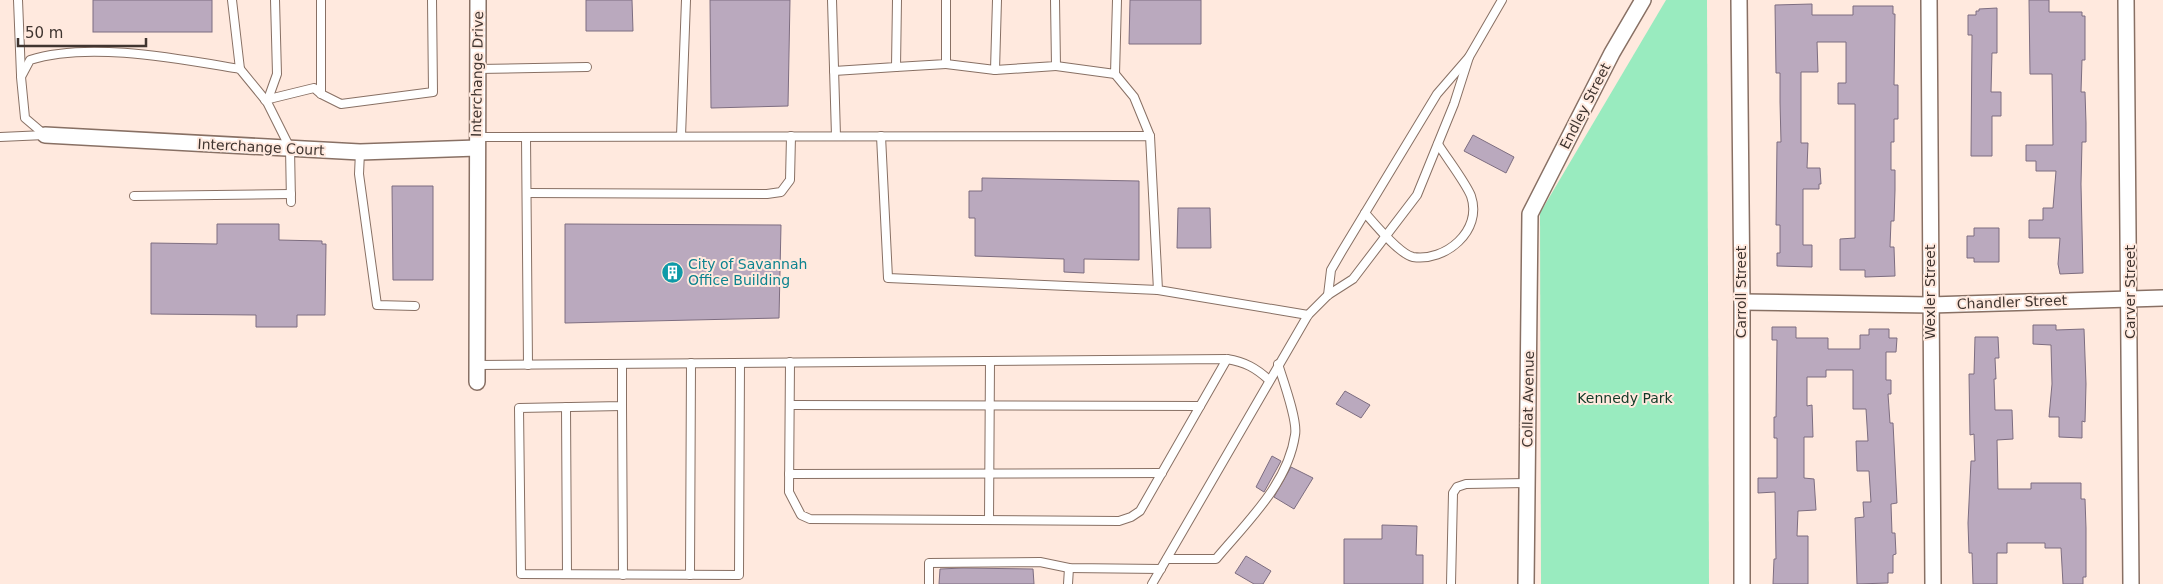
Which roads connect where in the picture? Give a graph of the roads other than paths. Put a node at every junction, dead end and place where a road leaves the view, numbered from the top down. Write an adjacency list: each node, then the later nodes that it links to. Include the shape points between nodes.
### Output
1 (18, 0): 29 (lane)
2 (232, 0): 24 (lane)
3 (275, 0): 31 (lane, via 277,74)
4 (321, 0): 30 (lane)
5 (432, 0): 30 (lane, via 433,92 341,104)
6 (478, 0): 25 (street, Interchange Drive)
7 (686, 0): 33 (lane)
8 (832, 0): 27 (lane)
9 (897, 0): 23 (lane)
10 (946, 0): 20 (lane)
11 (997, 0): 26 (lane)
12 (1055, 0): 21 (lane)
13 (1117, 0): 28 (lane)
14 (1502, 0): 19 (lane)
15 (1643, 0): 47 (street, Endley Street)
16 (1739, 0): 53 (street, Carroll Street)
17 (1929, 0): 54 (street, Wexler Street)
18 (2126, 0): 51 (street, Carver Street)
19 (1469, 57): 41 (lane); 46 (lane, via 1437,94)
20 (946, 64): 23 (lane); 26 (lane)
21 (1056, 66): 26 (lane); 28 (lane)
22 (587, 67): 25 (lane)
23 (896, 67): 27 (lane)
24 (240, 68): 29 (lane, via 165,57 86,52 50,54 30,60); 31 (lane)
25 (478, 69): 40 (street, Interchange Drive)
26 (995, 70)
27 (834, 71): 35 (lane)
28 (1115, 74): 37 (lane, via 1134,96)
29 (21, 77): 32 (lane, via 25,118)
30 (321, 94): 31 (lane, via 314,88)
31 (267, 100): 42 (lane)
32 (46, 136): 38 (lane); 42 (street, Interchange Court)
33 (681, 136): 34 (lane); 39 (lane)
34 (791, 136): 35 (lane); 44 (lane, via 790,180 781,192)
35 (836, 136): 36 (lane)
36 (881, 136): 37 (lane); 49 (lane, via 888,278)
37 (1150, 136): 49 (lane)
38 (0, 137)
39 (526, 137): 40 (lane); 44 (lane)
40 (477, 142): 43 (street, Interchange Court); 65 (street, Interchange Drive)
41 (1438, 144): 48 (lane, via 1417,196); 48 (lane, via 1471,196 1473,216 1464,237 1437,256 1411,257)
42 (290, 148): 43 (street, Interchange Court); 45 (lane, via 291,198)
43 (360, 152): 55 (lane, via 359,174 377,305)
44 (527, 193): 62 (lane)
45 (134, 196)
46 (1365, 213): 48 (lane); 50 (lane, via 1331,270)
47 (1530, 214): 76 (street, Collat Avenue)
48 (1386, 237): 50 (lane, via 1353,279)
49 (1158, 290): 56 (lane)
50 (1328, 295): 56 (lane)
51 (2130, 298): 52 (street, Chandler Street); 54 (street, Chandler Street); 91 (street, Carver Street)
52 (2163, 298)
53 (1742, 302): 54 (street, Chandler Street); 89 (street, Carroll Street)
54 (1930, 305): 90 (street, Wexler Street)
55 (415, 306)
56 (1308, 315): 64 (lane)
57 (1227, 359): 58 (lane); 66 (lane, via 1254,367); 71 (lane)
58 (990, 361): 59 (lane); 70 (lane)
59 (790, 362): 61 (lane); 68 (lane)
60 (691, 363): 61 (lane); 63 (lane); 83 (lane)
61 (740, 363): 83 (lane, via 739,575)
62 (528, 364): 63 (lane); 65 (lane)
63 (622, 364): 69 (lane)
64 (1278, 364): 66 (lane); 78 (lane, via 1296,434 1286,464 1270,495 1216,559)
65 (477, 365): 67 (street, Interchange Drive)
66 (1269, 380): 78 (lane)
67 (477, 382)
68 (790, 405): 70 (lane); 75 (lane)
69 (622, 406): 72 (lane); 82 (lane)
70 (990, 406): 71 (lane); 73 (lane)
71 (1200, 406): 74 (lane)
72 (566, 407): 81 (lane); 81 (lane, via 519,408 521,574)
73 (989, 473): 74 (lane); 75 (lane); 77 (lane)
74 (1162, 473): 77 (lane, via 1140,511 1119,521)
75 (789, 474): 77 (lane, via 789,492 801,515 810,519)
76 (1527, 483): 87 (lane, via 1457,487 1453,493); 88 (street, Collat Avenue)
77 (989, 520)
78 (1167, 558): 80 (lane)
79 (1070, 568): 80 (lane); 84 (lane, via 1040,562 929,563); 85 (lane)
80 (1161, 569): 86 (lane)
81 (567, 574): 82 (lane)
82 (623, 575): 83 (lane)
83 (690, 575)
84 (929, 584)
85 (1068, 584)
86 (1152, 584)
87 (1451, 584)
88 (1526, 584)
89 (1742, 584)
90 (1933, 584)
91 (2131, 584)

